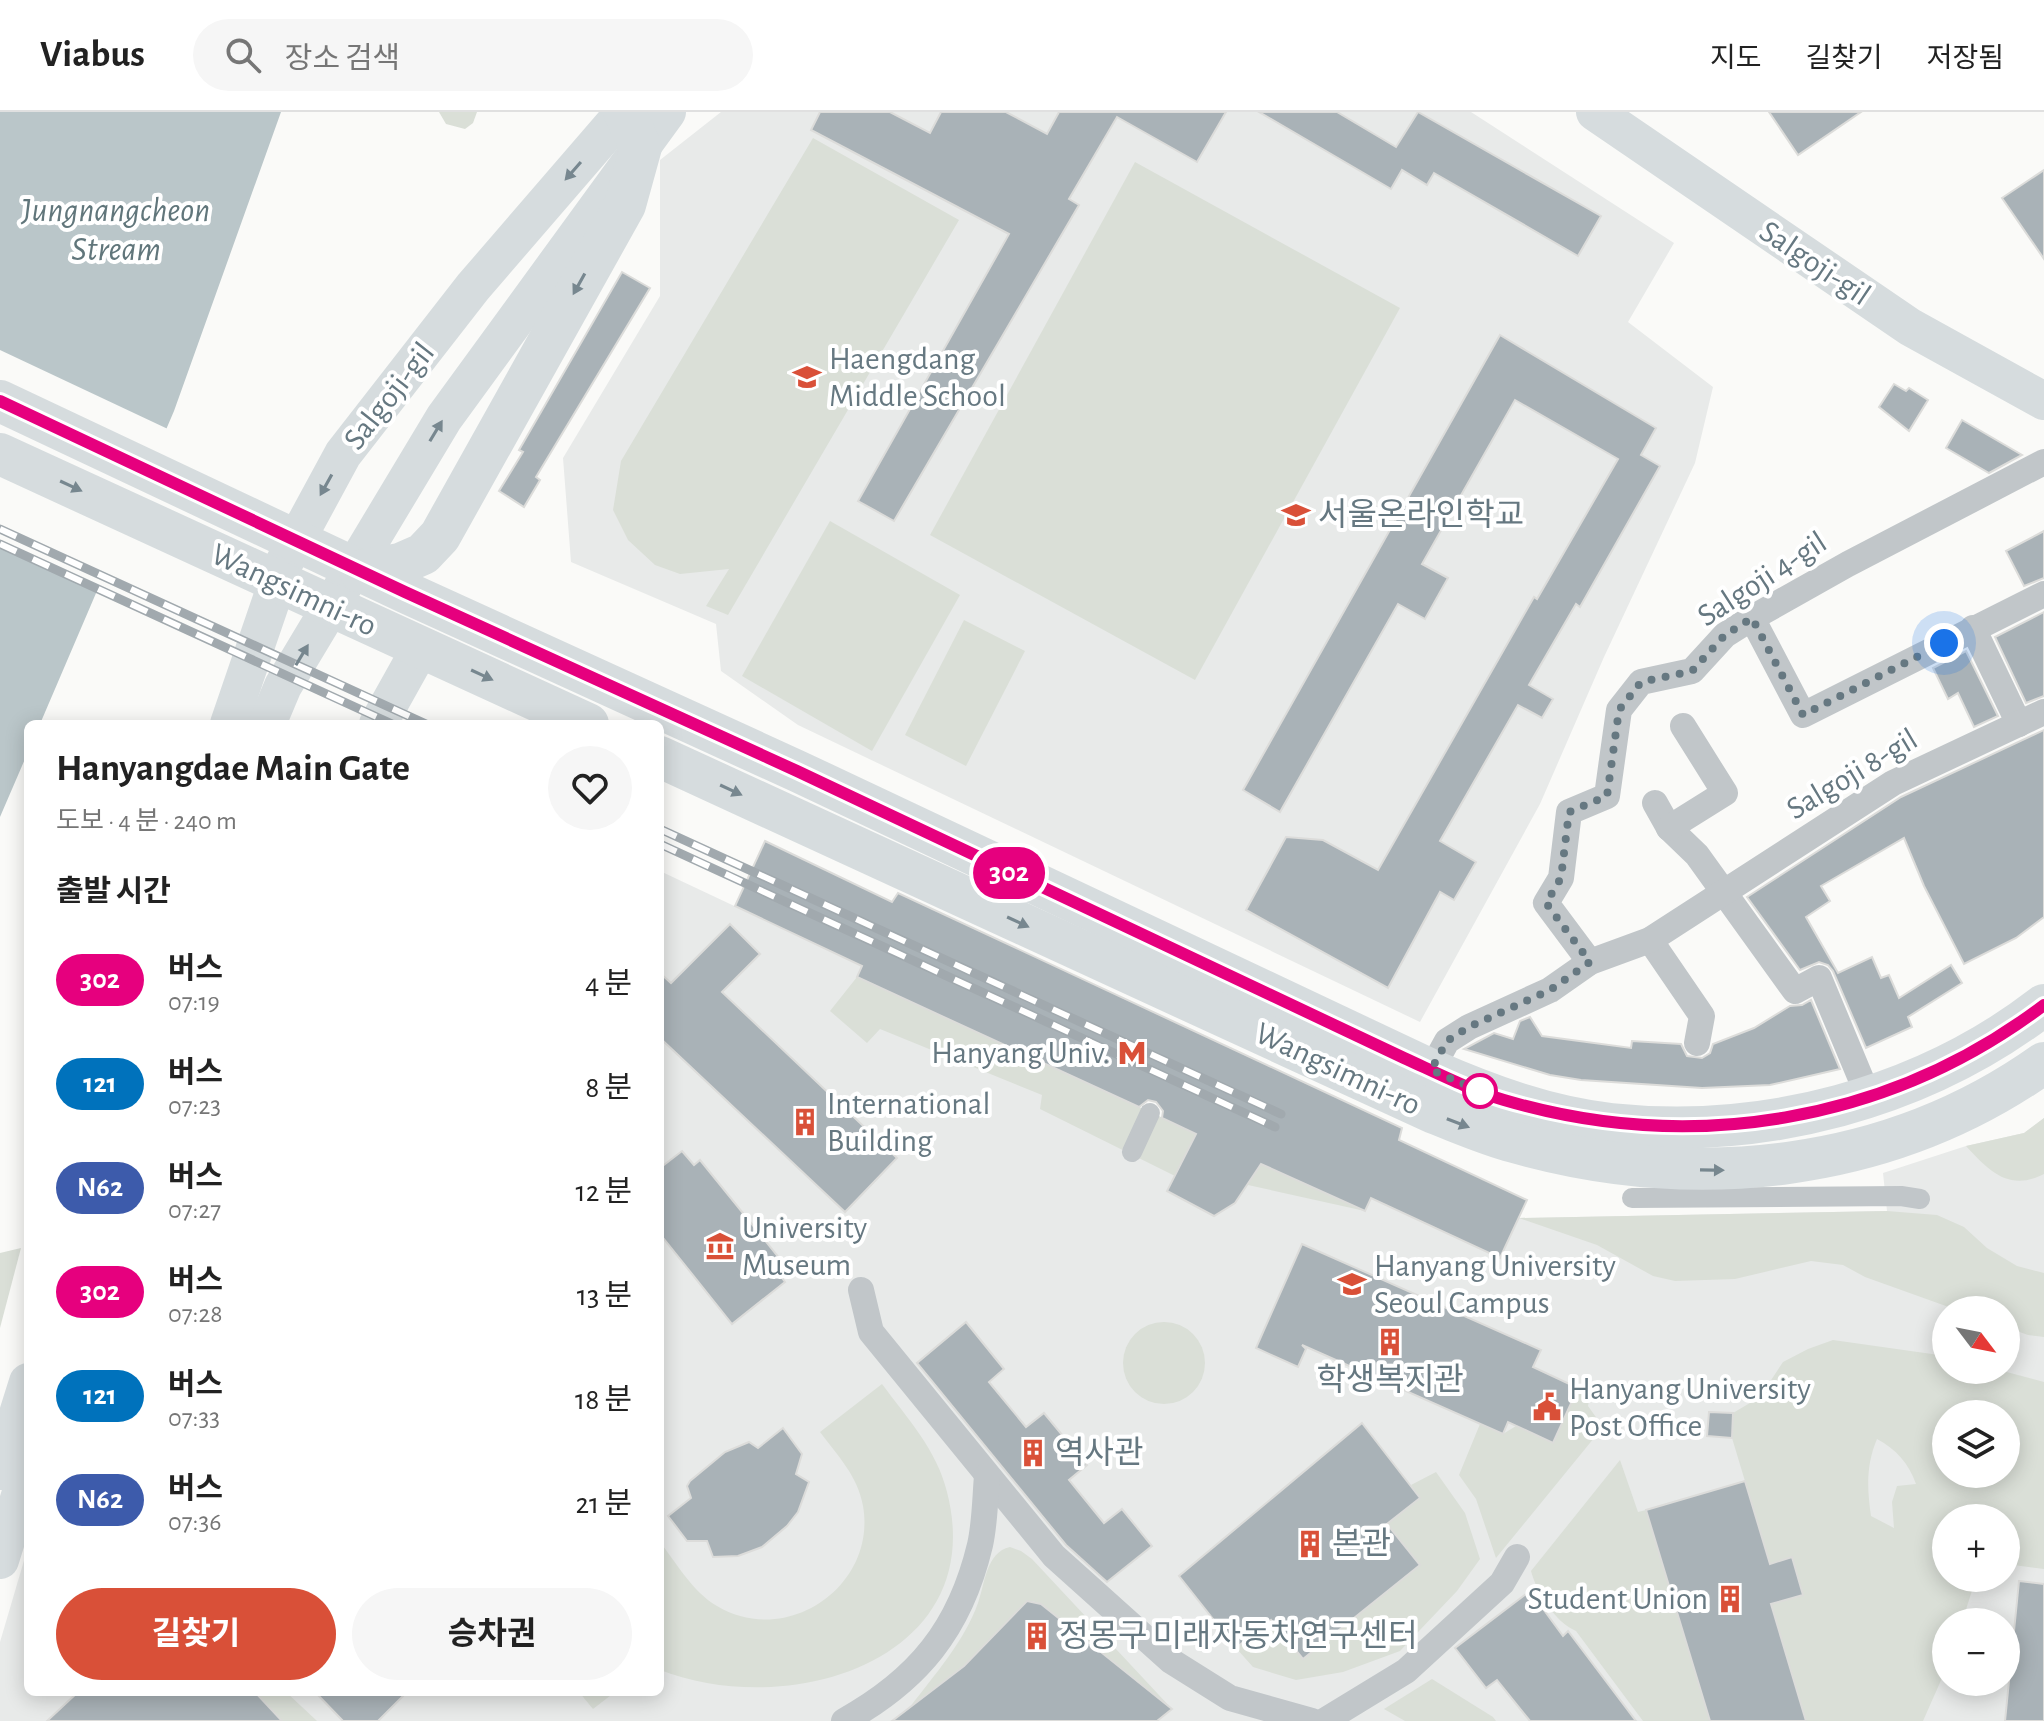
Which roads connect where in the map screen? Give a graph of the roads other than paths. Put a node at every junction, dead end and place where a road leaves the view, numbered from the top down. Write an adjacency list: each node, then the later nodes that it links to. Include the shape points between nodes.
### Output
1 (667, 112): 3 (main road, Salgoji-gil)
2 (1595, 112): 5 (main road, Salgoji-gil, via 1910,327)
3 (630, 124): 8 (main road, one-way to 8, via 625,205 440,536 423,554); 14 (main road, Salgoji-gil, one-way to 14, via 473,287 343,454 284,563); 15 (main road, Salgoji-gil, one-way to 3, via 283,686 444,418)
4 (0, 401): 8 (main road, Wangsimni-ro)
5 (2044, 401)
6 (0, 454): 12 (main road, Wangsimni-ro, one-way to 12)
7 (2044, 462): 10 (street, Salgoji 4-gil)
8 (360, 571): 29 (main road, Wangsimni-ro)
9 (2044, 594): 11 (street)
10 (1752, 618): 11 (street, via 1803,715); 25 (street, Salgoji 4-gil, via 1725,635 1692,671 1641,682 1619,710 1607,796 1569,812 1561,878 1546,903)
11 (1973, 628): 18 (street)
12 (403, 639): 16 (main road); 17 (main road, Wangsimni-ro, one-way to 17)
13 (2044, 712): 18 (street, Salgoji 8-gil)
14 (230, 720)
15 (269, 720)
16 (379, 720)
17 (579, 720)
18 (2019, 724): 23 (street, Salgoji 8-gil, via 1893,783)
19 (1683, 726): 22 (street, via 1725,793)
20 (664, 759): 28 (main road, Wangsimni-ro, one-way to 28, via 1434,1113 1563,1154 1698,1169 1795,1163 1937,1122)
21 (1655, 803): 22 (street)
22 (1669, 828): 23 (street)
23 (1724, 893): 24 (street, Salgoji 8-gil); 30 (street, via 1795,991 1819,978)
24 (1650, 940): 25 (street, Salgoji 8-gil); 27 (street, via 1702,1016)
25 (1590, 962): 29 (street, Salgoji 8-gil, via 1550,990 1447,1041)
26 (2044, 1005): 30 (main road, Wangsimni-ro, via 1954,1063)
27 (1697, 1043)
28 (2044, 1063)
29 (1431, 1070): 30 (main road, Wangsimni-ro, via 1501,1099 1641,1126 1784,1118)
30 (1869, 1098)
31 (1150, 1113): 32 (street)
32 (1132, 1152)
33 (1632, 1198): 34 (street)
34 (1920, 1199)
35 (861, 1290): 38 (street, via 871,1332)
36 (24, 1395): 37 (main road)
37 (0, 1471)
38 (987, 1476): 42 (street, via 981,1543 945,1632 915,1672); 43 (street, via 1054,1556 1171,1661 1230,1698)
39 (24, 1483): 41 (main road)
40 (1517, 1557): 44 (street, via 1502,1583 1406,1671)
41 (0, 1560)
42 (844, 1721)
43 (1312, 1721)
44 (1324, 1721)

